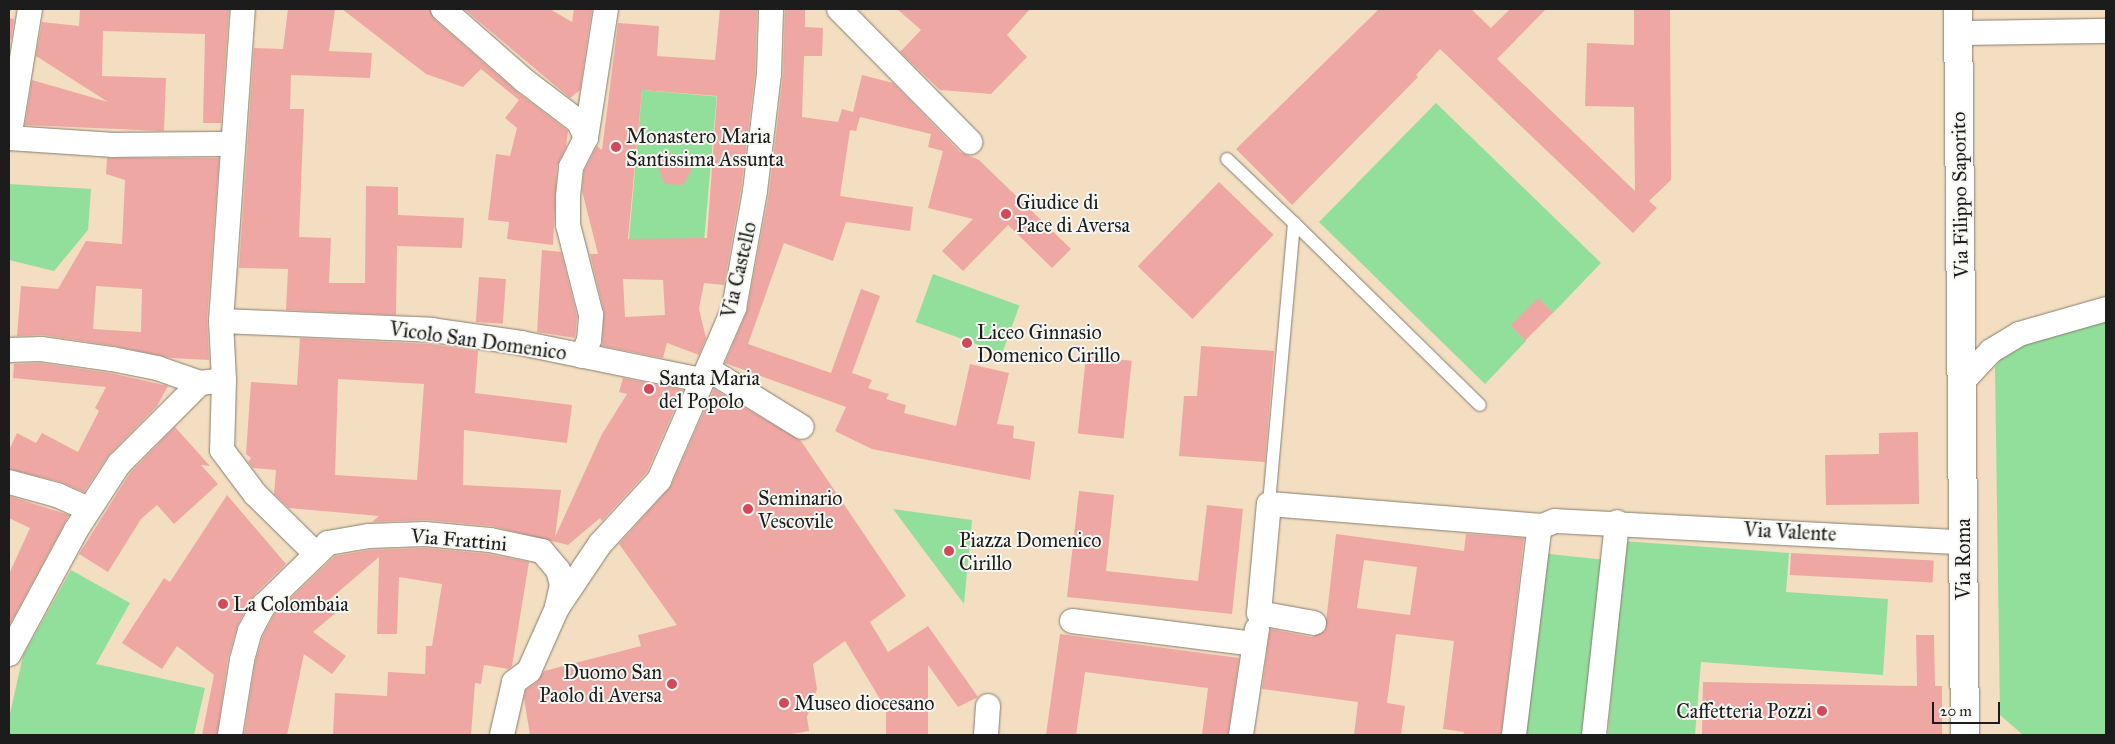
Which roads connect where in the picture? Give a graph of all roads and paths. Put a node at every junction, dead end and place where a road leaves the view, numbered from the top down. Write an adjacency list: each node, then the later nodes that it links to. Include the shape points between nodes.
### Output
1 (30, 9): 11 (street, via 9,138 114,145)
2 (243, 9): 11 (street)
3 (443, 9): 9 (street, via 519,76 579,122)
4 (606, 9): 9 (street)
5 (771, 9): 18 (street, Via Castello, via 769,74 747,249 734,308)
6 (839, 9): 10 (street)
7 (1958, 21): 8 (street); 20 (street, Via Filippo Saporito)
8 (2106, 31)
9 (586, 138): 17 (street, via 571,167 568,196 568,225 591,315 589,340)
10 (970, 142)
11 (232, 144): 15 (street)
12 (1227, 159): 13 (lane)
13 (1294, 223): 22 (lane); 25 (lane)
14 (2106, 309): 20 (street, via 2019,334 1990,351)
15 (221, 321): 17 (street, Vicolo San Domenico, via 432,330); 19 (street)
16 (9, 350): 21 (street, via 41,349 112,359 158,368)
17 (582, 356): 18 (street, Vicolo San Domenico)
18 (705, 375): 23 (street); 31 (street, Via Castello, via 659,480 600,544)
19 (224, 380): 21 (street); 30 (street, via 222,450 255,494)
20 (1962, 382): 29 (street, Via Roma)
21 (200, 383): 26 (street, via 119,464)
22 (1480, 404)
23 (802, 427)
24 (9, 482): 26 (street, via 57,495)
25 (1269, 504): 28 (street, Via Valente); 32 (street)
26 (89, 509): 36 (street)
27 (1618, 522): 28 (street, Via Valente, via 1555,520); 29 (street, Via Valente); 43 (street)
28 (1542, 526): 42 (street, via 1536,547)
29 (1962, 542): 44 (street, Via Roma)
30 (316, 554): 31 (street, Via Frattini, via 328,543 369,536 425,534 490,540 542,551 558,570 562,585); 38 (street, Via Frattini, via 264,605 250,631)
31 (557, 608): 39 (street, Via Castello, via 529,671 514,682)
32 (1259, 612): 34 (street); 35 (street)
33 (1072, 621): 35 (street)
34 (1314, 623)
35 (1254, 644): 41 (street)
36 (9, 654)
37 (988, 706): 40 (street)
38 (230, 735)
39 (502, 735)
40 (986, 735)
41 (1241, 735)
42 (1514, 735)
43 (1594, 735)
44 (1965, 735)

